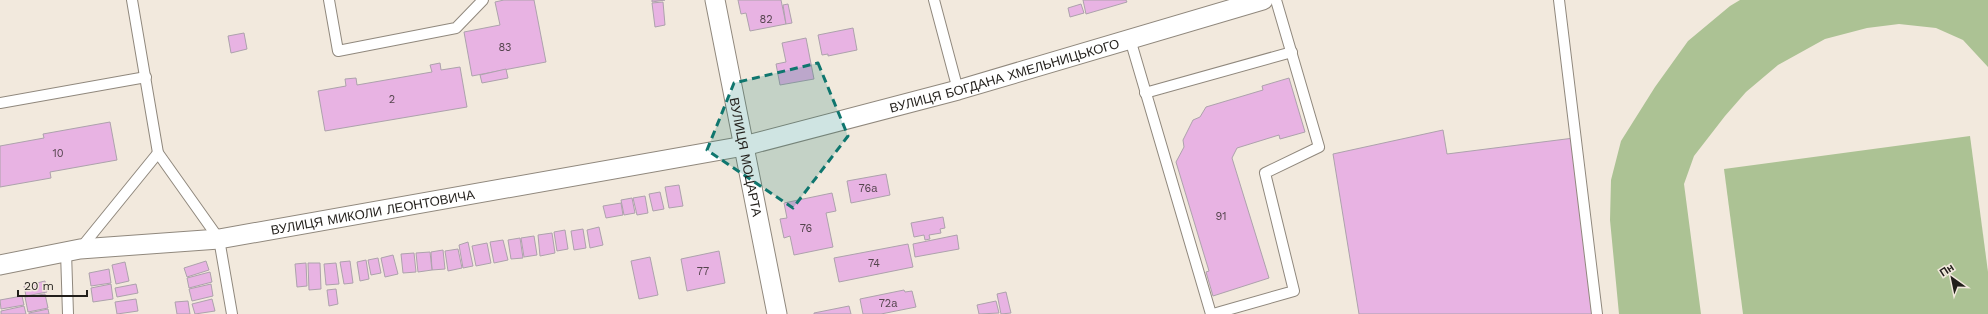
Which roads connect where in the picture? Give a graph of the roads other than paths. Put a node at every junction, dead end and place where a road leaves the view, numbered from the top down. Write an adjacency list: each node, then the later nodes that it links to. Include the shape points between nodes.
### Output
1 (132, 0): 11 (lane)
2 (329, 0): 3 (lane, via 338,51 456,28)
3 (483, 0)
4 (715, 0): 15 (street, ВУЛИЦЯ МОЦАРТА)
5 (934, 0): 12 (lane)
6 (1263, 0): 9 (street, ВУЛИЦЯ БОГДАНА ХМЕЛЬНИЦЬКОГО)
7 (1276, 0): 10 (lane)
8 (1559, 0): 24 (lane)
9 (1130, 39): 12 (street, ВУЛИЦЯ БОГДАНА ХМЕЛЬНИЦЬКОГО); 13 (lane)
10 (1292, 52): 13 (lane); 23 (lane, via 1319,147 1265,173 1294,291)
11 (146, 77): 14 (lane); 16 (lane)
12 (958, 90): 15 (street, ВУЛИЦЯ БОГДАНА ХМЕЛЬНИЦЬКОГО)
13 (1145, 93): 23 (lane)
14 (0, 103)
15 (744, 146): 17 (street, ВУЛИЦЯ МИКОЛИ ЛЕОНТОВИЧА); 22 (street, ВУЛИЦЯ МОЦАРТА)
16 (158, 153): 17 (lane); 18 (lane)
17 (218, 238): 18 (street, ВУЛИЦЯ МИКОЛИ ЛЕОНТОВИЧА); 21 (lane)
18 (73, 250): 19 (street, ВУЛИЦЯ МИКОЛИ ЛЕОНТОВИЧА); 20 (lane)
19 (0, 265)
20 (68, 314)
21 (232, 314)
22 (777, 314)
23 (1212, 314)
24 (1597, 314)

